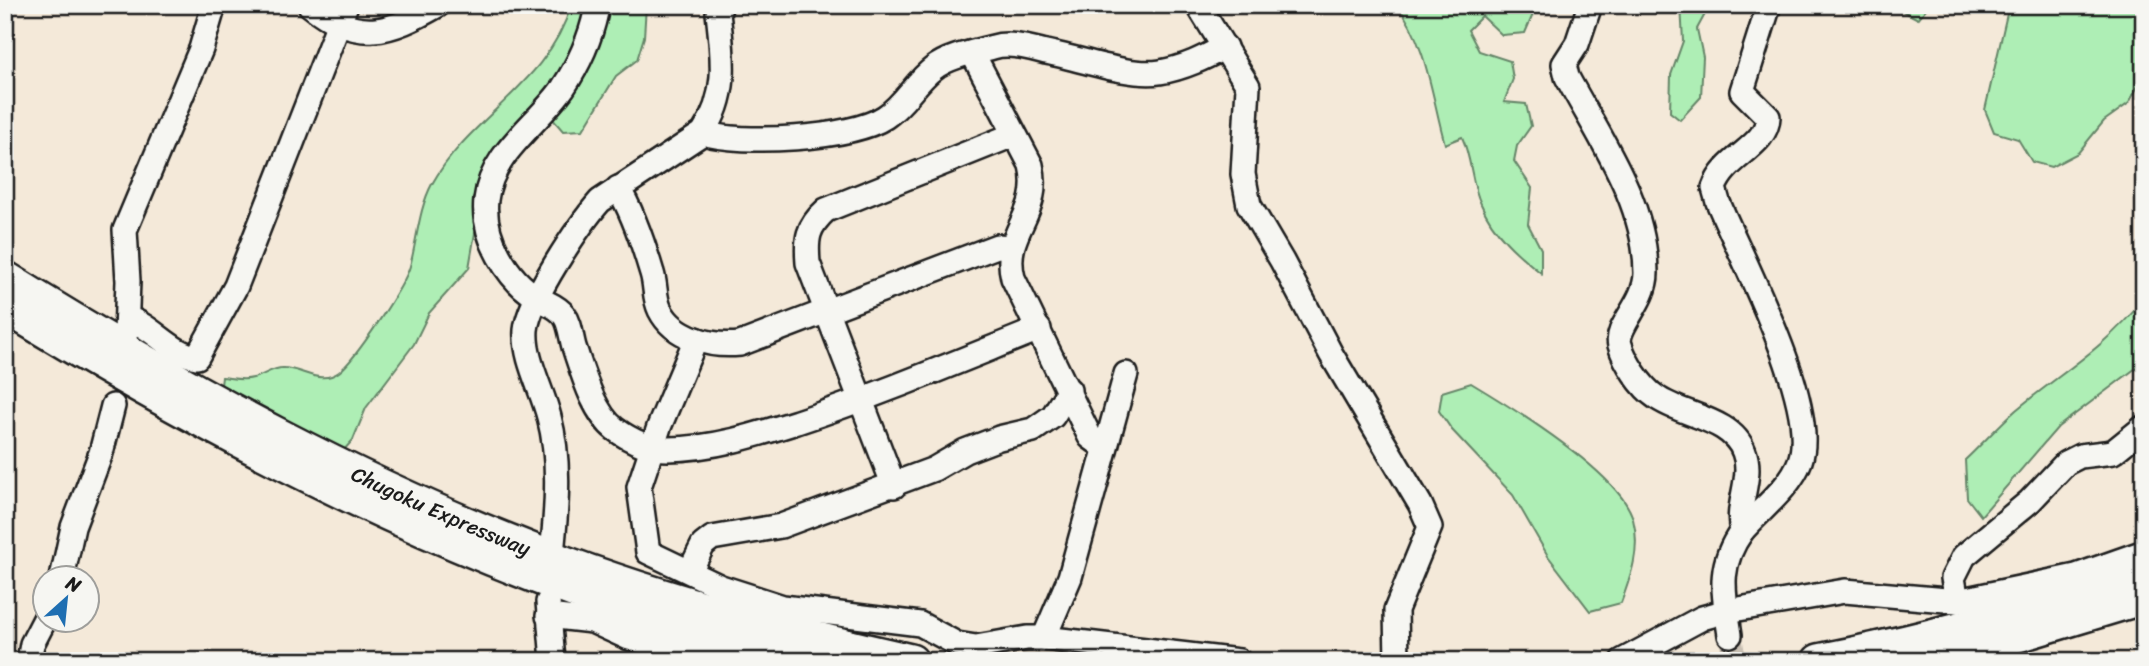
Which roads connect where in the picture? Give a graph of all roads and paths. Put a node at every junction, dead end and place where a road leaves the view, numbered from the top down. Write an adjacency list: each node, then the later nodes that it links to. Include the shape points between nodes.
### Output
1 (214, 5): 9 (street, via 201,49 125,230 126,325 139,322 185,356 197,357 236,286)
2 (310, 5): 9 (street)
3 (438, 5): 9 (street, via 400,26 374,31 353,30)
4 (594, 5): 17 (street, via 583,54 562,90 493,172 485,201 501,262)
5 (720, 5): 12 (street, via 724,78 714,117)
6 (1198, 5): 10 (street)
7 (1590, 5): 30 (street, via 1577,44 1564,64 1629,195 1646,272 1641,301 1623,324 1620,346 1655,397 1739,441 1747,470 1739,522)
8 (1769, 5): 30 (street, via 1742,91 1768,117 1768,127 1762,138 1725,166 1714,188 1775,330 1800,411 1803,442 1795,473)
9 (341, 14)
10 (1225, 47): 11 (street, via 1192,64 1159,72 1018,46 997,46); 48 (street, via 1248,86 1243,174 1249,205 1430,527 1396,610)
11 (973, 54): 12 (street, via 936,66 883,118 852,129 798,138); 13 (street)
12 (703, 133): 14 (street)
13 (1013, 135): 15 (street, via 1035,183 1033,202); 19 (street, via 826,210 813,222 806,240 808,263)
14 (618, 188): 17 (street, via 587,216); 21 (street, via 651,269 660,309 678,331)
15 (1011, 247): 19 (street, via 997,246); 20 (street, via 1013,278)
16 (5, 278): 42 (highway, Chugoku Expressway, via 180,384 295,444 460,521 564,563 753,623)
17 (537, 298): 28 (street, via 557,307 566,318 597,407 612,428); 31 (street, via 526,328 557,454)
18 (5, 306): 46 (highway, Chugoku Expressway, via 169,405 380,512 547,583 655,621)
19 (827, 311): 21 (street, via 740,344 722,346); 24 (street)
20 (1039, 329): 23 (street); 24 (street)
21 (696, 339): 28 (street)
22 (1126, 374): 27 (street)
23 (1069, 390): 27 (street, via 1090,437); 29 (street, via 1044,424 965,451)
24 (862, 401): 28 (street, via 734,440); 29 (street)
25 (113, 406): 33 (street)
26 (2144, 427): 37 (street, via 2113,452 2080,456 2066,463 2030,501 1964,556 1953,578)
27 (1104, 447): 41 (street, via 1070,577)
28 (654, 448): 34 (street, via 639,487 648,552)
29 (894, 486): 34 (street, via 781,526 712,538 703,545)
30 (1742, 531): 38 (street, via 1728,550 1724,567)
31 (554, 544)
32 (2144, 552): 37 (street, via 2076,576)
33 (65, 564)
34 (690, 571): 42 (street, via 721,587 783,607)
35 (2144, 571): 50 (highway, via 1970,625)
36 (2144, 597): 51 (highway)
37 (1957, 601): 38 (street, via 1845,591)
38 (1727, 611): 40 (street); 49 (street, via 1702,618)
39 (37, 634): 43 (street)
40 (1730, 635)
41 (1044, 638): 42 (street, via 976,648); 47 (street)
42 (914, 643)
43 (29, 661)
44 (553, 661): 45 (street, via 548,609)
45 (714, 661)
46 (801, 661)
47 (1239, 661)
48 (1397, 661)
49 (1622, 661)
50 (1819, 661)
51 (1931, 661)

